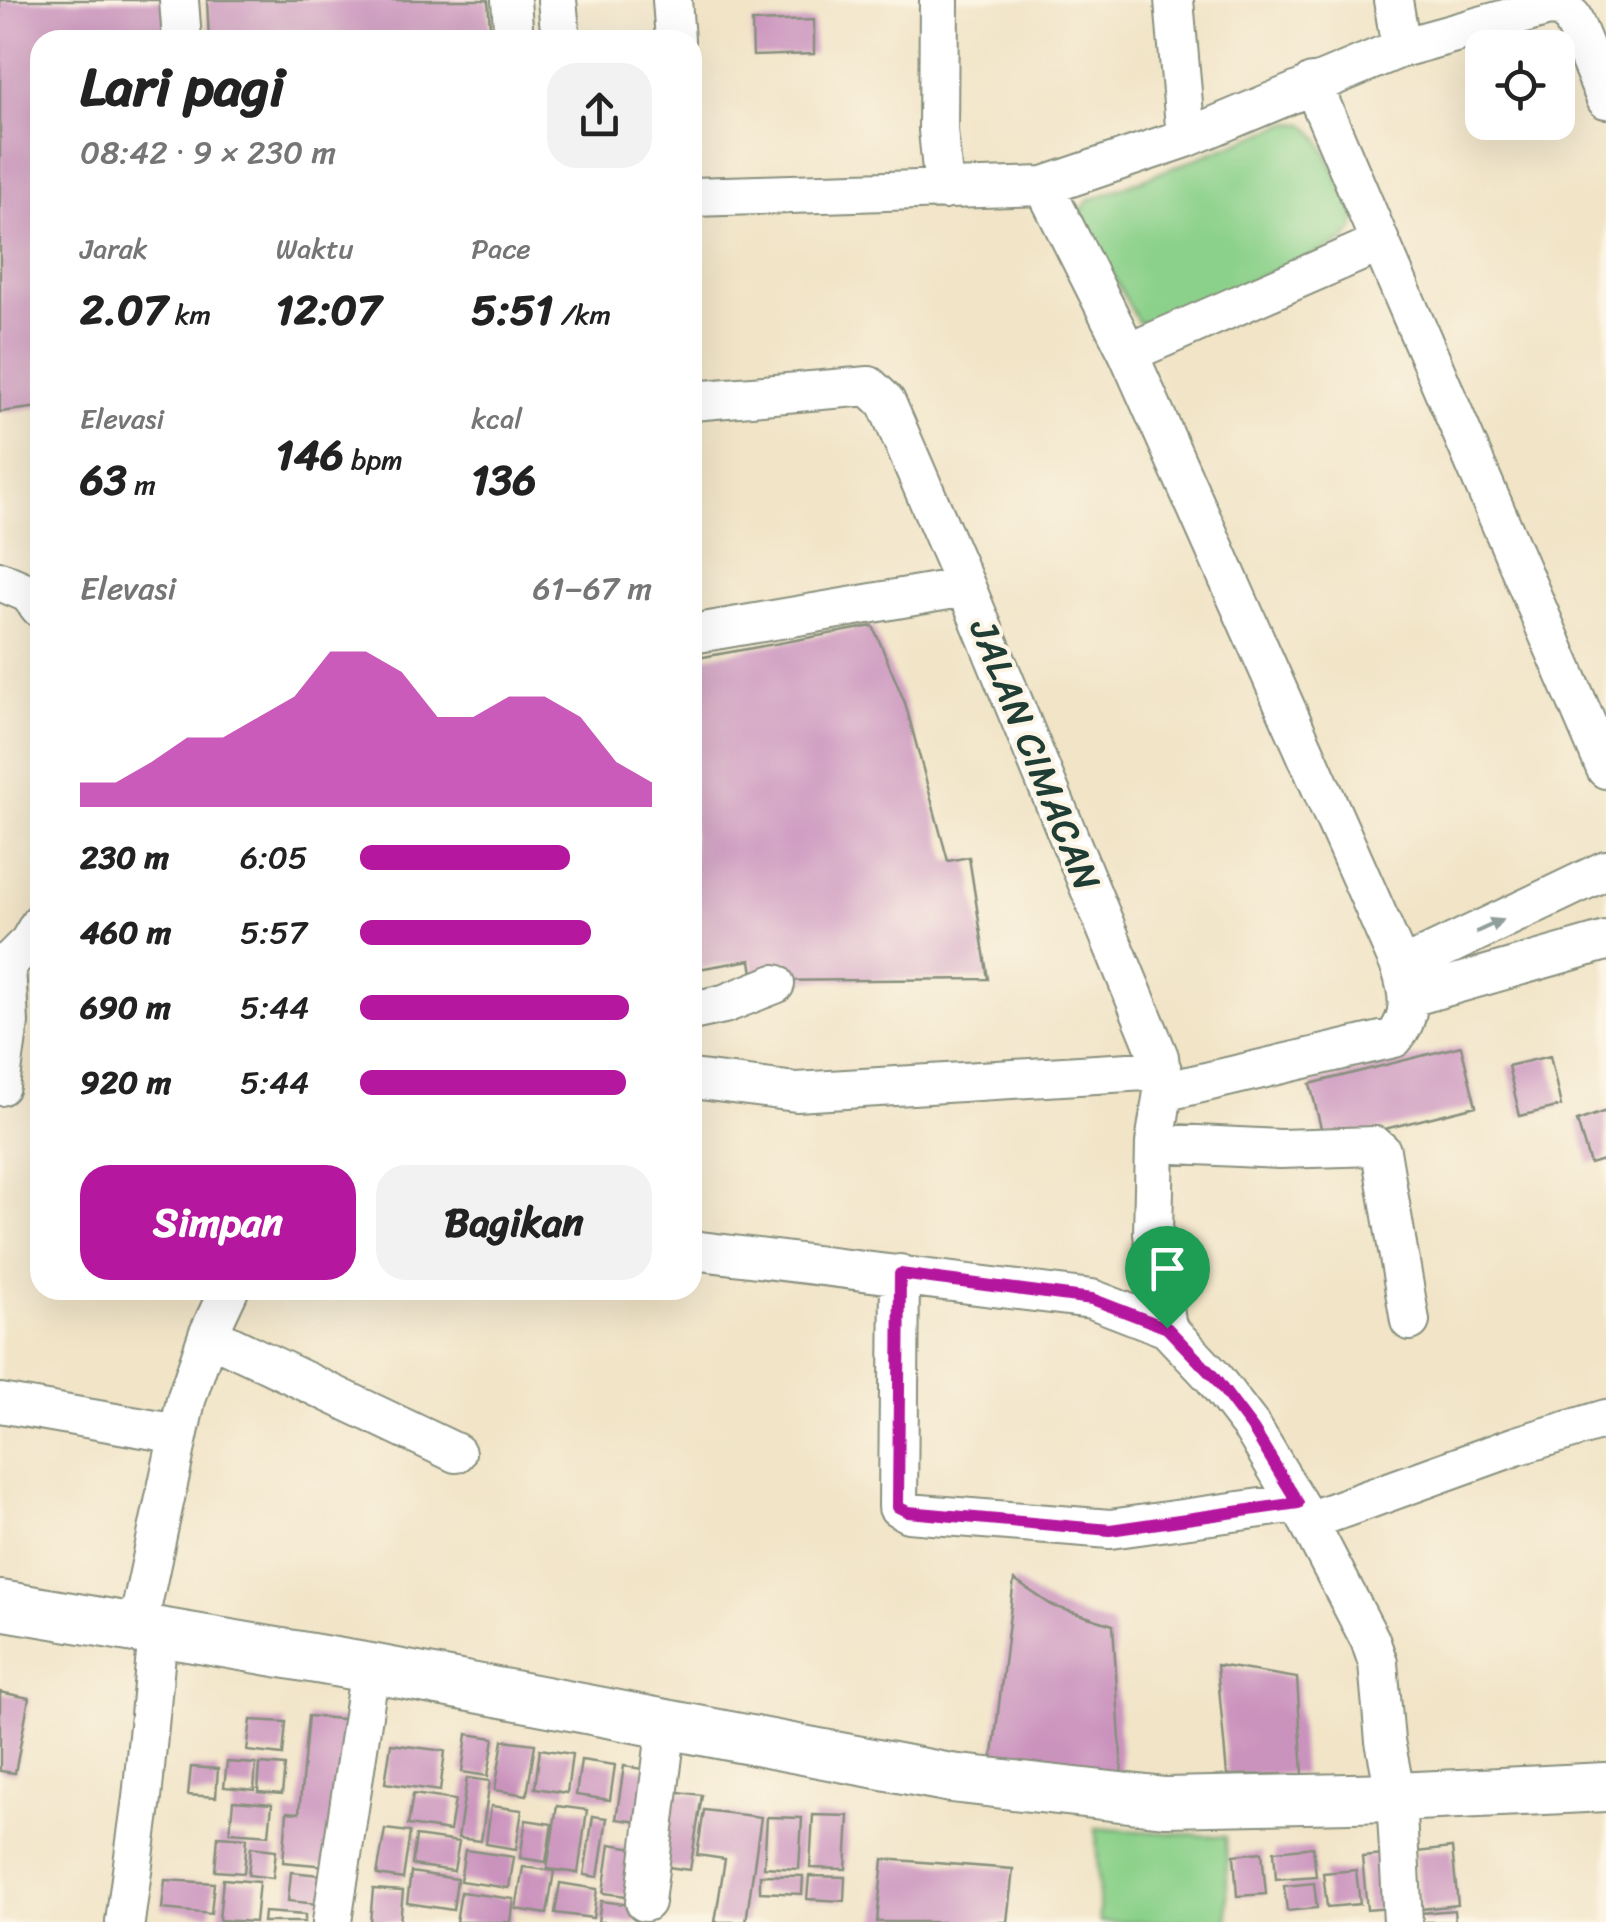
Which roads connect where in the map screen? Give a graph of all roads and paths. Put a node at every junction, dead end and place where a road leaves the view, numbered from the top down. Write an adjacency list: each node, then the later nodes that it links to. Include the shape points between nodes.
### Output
1 (178, 0): 8 (street)
2 (512, 0): 9 (street)
3 (558, 0): 10 (street)
4 (672, 0): 11 (street)
5 (938, 0): 17 (street)
6 (1174, 0): 15 (street)
7 (1394, 0): 12 (street)
8 (181, 30)
9 (514, 30)
10 (560, 30)
11 (674, 30)
12 (1401, 48): 13 (street); 14 (street, via 1560,8 1572,17)
13 (1312, 83): 15 (street); 19 (street)
14 (1606, 99)
15 (1186, 138): 16 (street)
16 (1044, 186): 17 (street); 20 (street)
17 (944, 190): 18 (street)
18 (702, 197)
19 (1380, 243): 20 (street); 26 (street)
20 (1128, 354): 31 (street)
21 (702, 400): 23 (street, via 868,386 886,402)
22 (0, 581): 24 (street)
23 (966, 587): 25 (street, JALAN CIMACAN); 35 (street, JALAN CIMACAN)
24 (30, 596)
25 (702, 632)
26 (1606, 769)
27 (1606, 870): 31 (street, one-way to 27)
28 (30, 939): 30 (street)
29 (1606, 941): 31 (street)
30 (3, 964): 36 (street, via 9,1024)
31 (1406, 983): 35 (street, via 1402,1029 1394,1038)
32 (774, 984): 33 (street)
33 (702, 1010)
34 (702, 1079): 35 (street, via 796,1092)
35 (1162, 1081): 37 (street)
36 (0, 1086)
37 (1155, 1143): 41 (street, via 1381,1150); 42 (street, via 1153,1234)
38 (702, 1251): 39 (street)
39 (900, 1274): 42 (street, via 1092,1299); 48 (street, via 898,1507 1110,1530)
40 (224, 1300): 43 (street)
41 (1410, 1320)
42 (1167, 1328): 48 (street, via 1253,1429)
43 (208, 1335): 46 (street); 47 (street)
44 (0, 1403): 46 (street)
45 (1606, 1419): 48 (street)
46 (178, 1434): 50 (street)
47 (456, 1452)
48 (1303, 1512): 54 (street, via 1374,1651)
49 (0, 1605): 50 (main road)
50 (147, 1631): 51 (main road); 56 (street, via 142,1798)
51 (370, 1668): 52 (main road); 57 (street)
52 (667, 1723): 54 (main road, via 951,1778 1166,1802); 55 (street)
53 (1606, 1787): 54 (main road)
54 (1396, 1797): 58 (street)
55 (645, 1902)
56 (125, 1922)
57 (332, 1922)
58 (1403, 1922)

